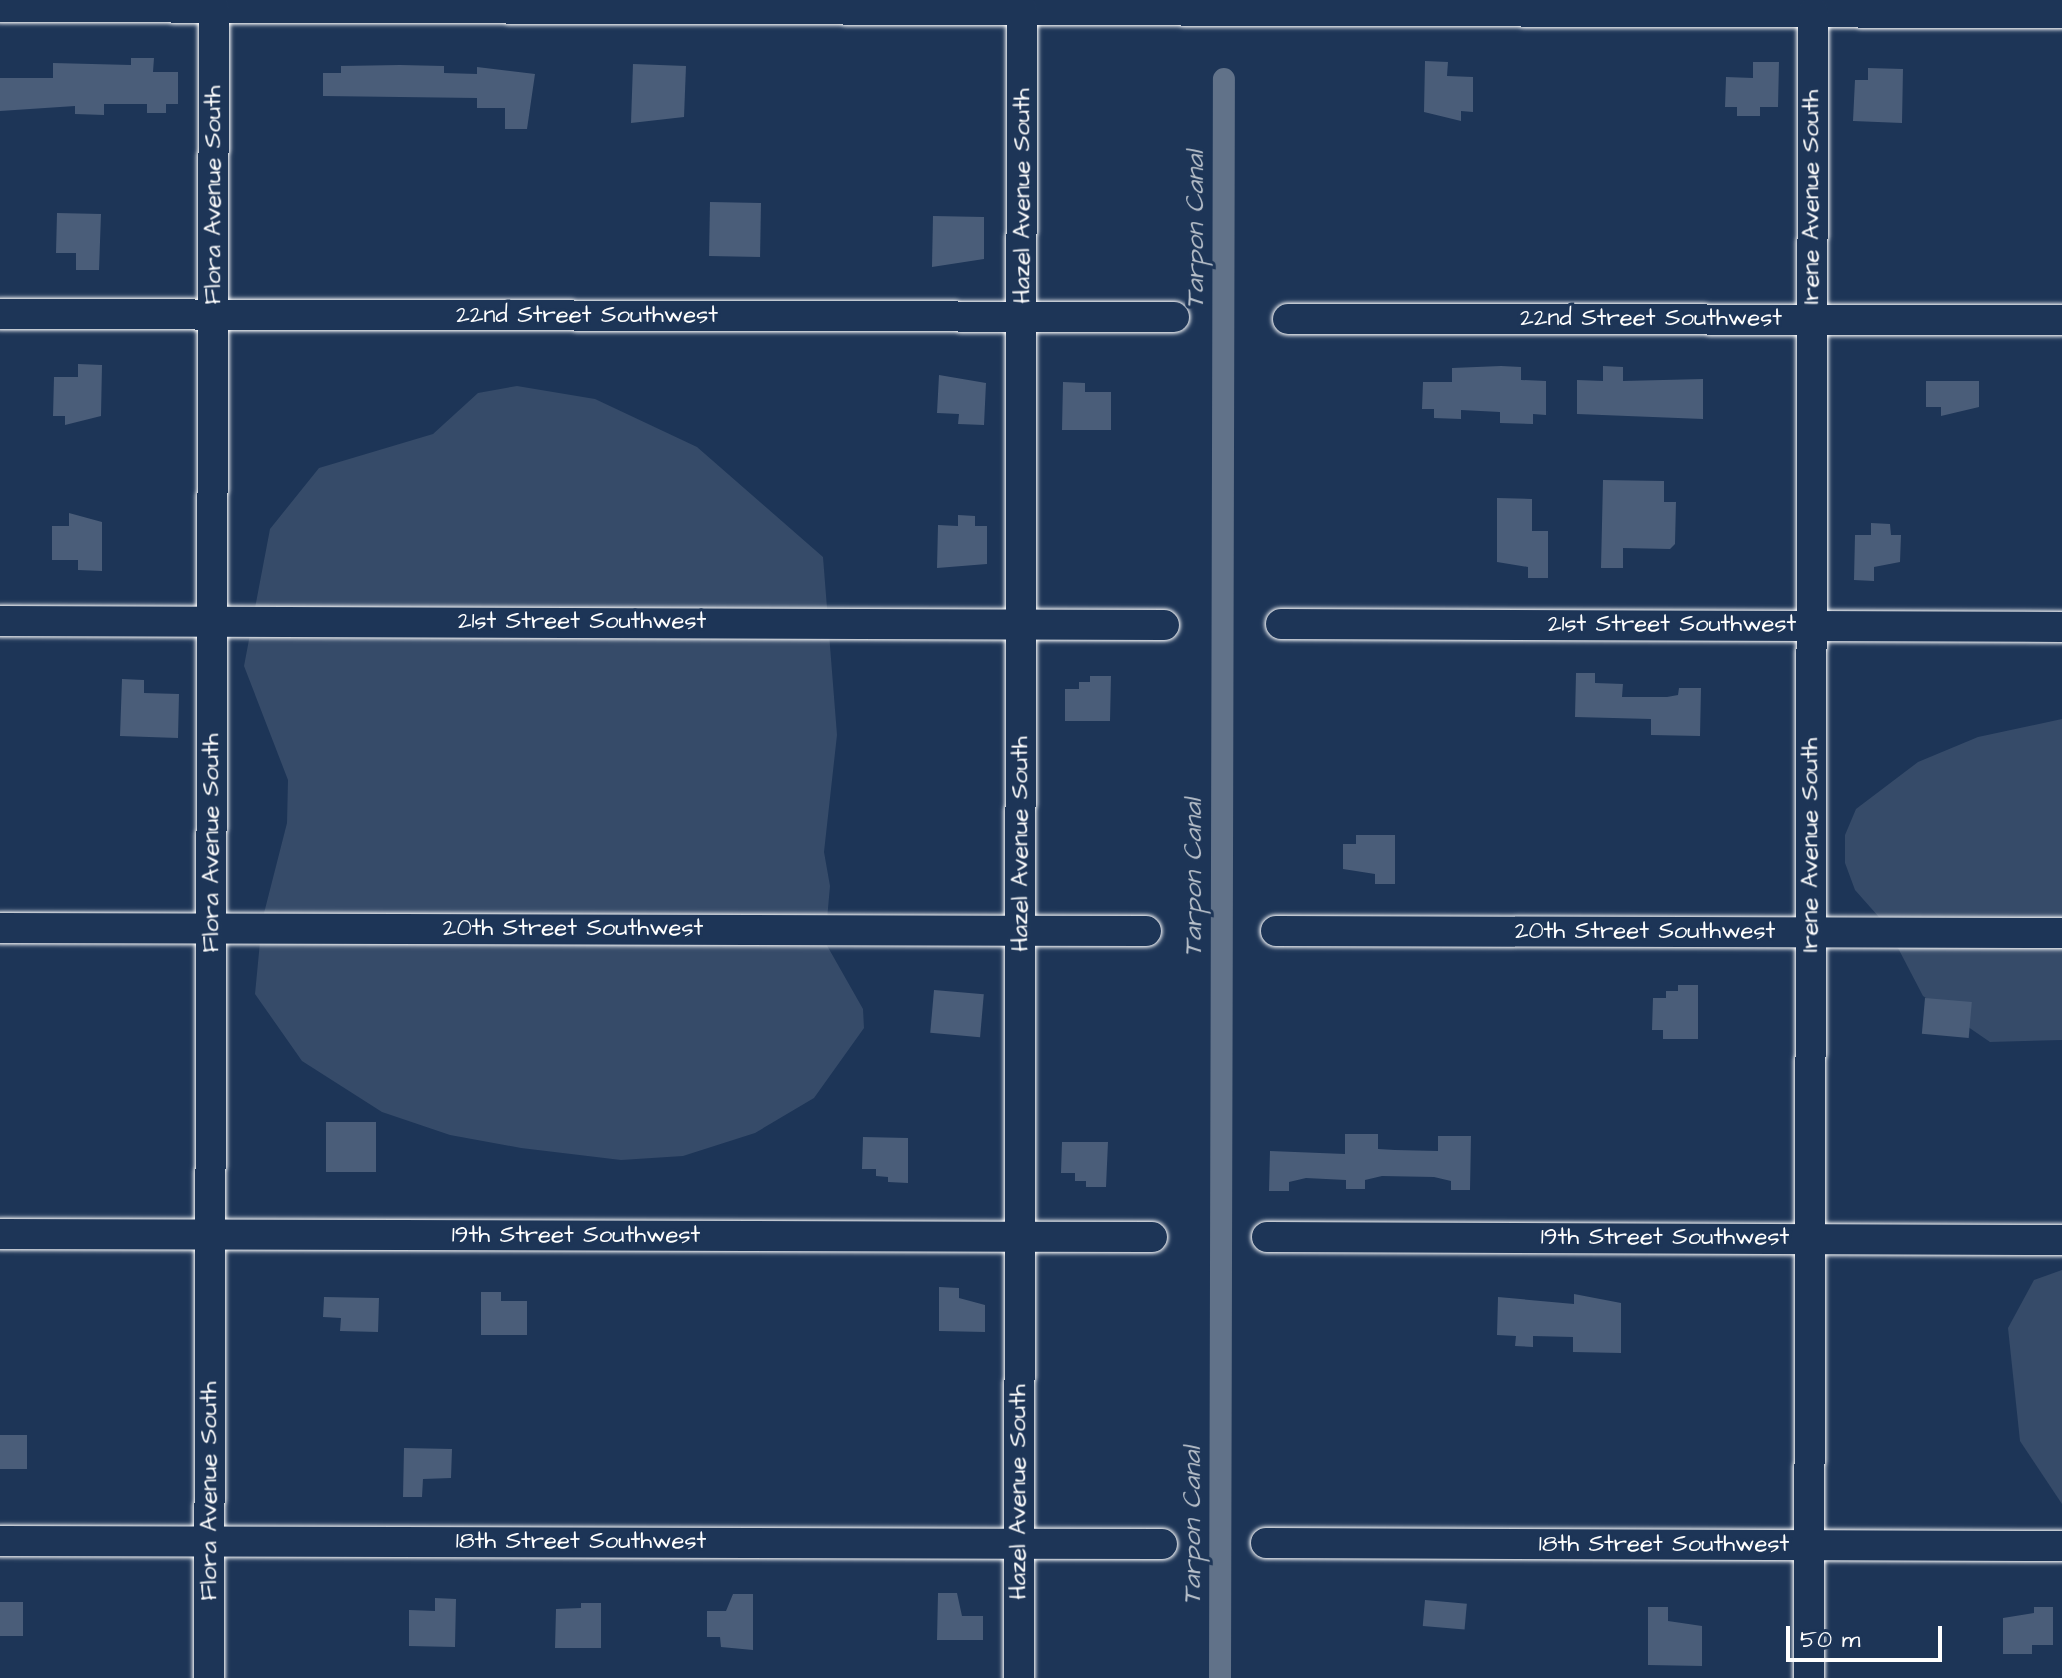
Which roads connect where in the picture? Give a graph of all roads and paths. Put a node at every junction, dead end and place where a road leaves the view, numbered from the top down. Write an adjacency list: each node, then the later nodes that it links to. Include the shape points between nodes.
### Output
1 (1433, 5): 4 (street); 5 (street)
2 (0, 7): 3 (street)
3 (214, 7): 4 (street); 8 (street, Flora Avenue South)
4 (1022, 9): 9 (street, Hazel Avenue South)
5 (1813, 12): 6 (street); 12 (street, Irene Avenue South)
6 (2062, 13)
7 (0, 314): 8 (street, 22nd Street Southwest)
8 (213, 315): 9 (street, 22nd Street Southwest); 15 (street, Flora Avenue South)
9 (1023, 317): 10 (street, 22nd Street Southwest); 16 (street, Hazel Avenue South)
10 (1174, 317)
11 (1288, 319): 12 (street, 22nd Street Southwest)
12 (1812, 319): 13 (street, 22nd Street Southwest); 18 (street, Irene Avenue South)
13 (2062, 320)
14 (0, 621): 15 (street, 21st Street Southwest)
15 (212, 621): 16 (street, 21st Street Southwest); 21 (street, Flora Avenue South)
16 (1022, 623): 19 (street, 21st Street Southwest); 23 (street, Hazel Avenue South)
17 (1281, 624): 18 (street, 21st Street Southwest)
18 (1811, 624): 20 (street, 21st Street Southwest); 26 (street, Irene Avenue South)
19 (1164, 625)
20 (2062, 627)
21 (211, 927): 22 (street, 20th Street Southwest); 23 (street, 20th Street Southwest); 29 (street, Flora Avenue South)
22 (0, 928)
23 (1021, 930): 24 (street, 20th Street Southwest); 30 (street, Hazel Avenue South)
24 (1146, 931)
25 (1276, 931): 26 (street, 20th Street Southwest)
26 (1811, 932): 27 (street, 20th Street Southwest); 33 (street, Irene Avenue South)
27 (2062, 933)
28 (0, 1234): 29 (street, 19th Street Southwest)
29 (210, 1234): 30 (street, 19th Street Southwest); 36 (street, Flora Avenue South)
30 (1020, 1237): 31 (street, 19th Street Southwest); 37 (street, Hazel Avenue South)
31 (1152, 1237)
32 (1267, 1237): 33 (street, 19th Street Southwest)
33 (1810, 1238): 34 (street, 19th Street Southwest); 40 (street, Irene Avenue South)
34 (2062, 1240)
35 (0, 1541): 36 (street, 18th Street Southwest)
36 (209, 1541): 37 (street, 18th Street Southwest); 42 (street, Flora Avenue South)
37 (1019, 1543): 39 (street, 18th Street Southwest); 43 (street, Hazel Avenue South)
38 (1266, 1543): 40 (street, 18th Street Southwest)
39 (1162, 1544)
40 (1810, 1546): 41 (street, 18th Street Southwest); 44 (street, Irene Avenue South)
41 (2062, 1546)
42 (209, 1678)
43 (1019, 1678)
44 (1809, 1678)

